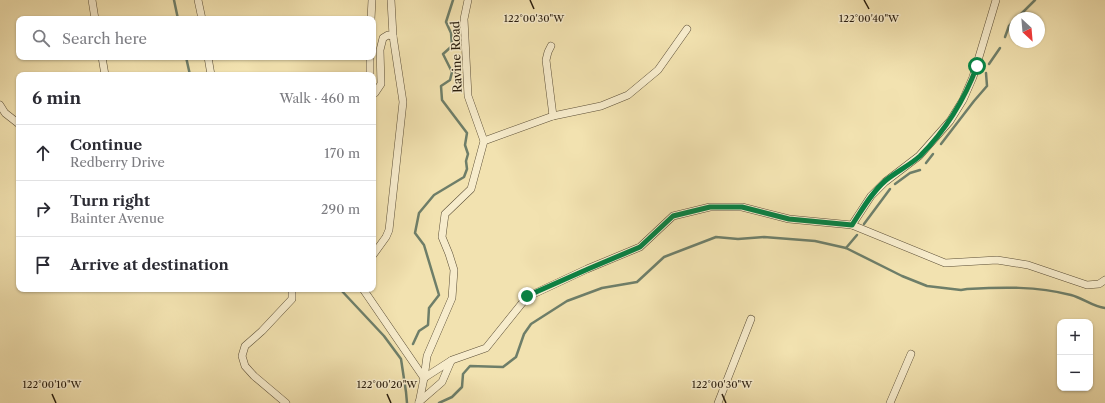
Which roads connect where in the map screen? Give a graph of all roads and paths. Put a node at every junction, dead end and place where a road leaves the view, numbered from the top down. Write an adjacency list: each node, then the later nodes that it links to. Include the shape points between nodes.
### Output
1 (92, 0): 7 (street)
2 (198, 0): 8 (street)
3 (372, 0): 9 (street)
4 (391, 0): 11 (street)
5 (468, 0): 23 (street, Ravine Road, via 464,19 468,96)
6 (996, 0): 24 (street, via 973,77 950,121 919,156 871,196)
7 (95, 16)
8 (201, 16)
9 (371, 16)
10 (687, 29): 21 (street, via 658,70 628,95 601,106)
11 (393, 36): 19 (street, via 383,38 380,50 381,84); 25 (street, via 403,102 389,230)
12 (551, 46): 21 (street, via 546,60)
13 (102, 60): 16 (street)
14 (208, 60): 17 (street)
15 (370, 60): 18 (street)
16 (104, 72)
17 (210, 72)
18 (370, 72)
19 (376, 92)
20 (0, 105): 22 (street)
21 (553, 116): 23 (street)
22 (16, 122)
23 (484, 141): 32 (street, via 471,189 445,214 442,237 454,270 452,298 427,356)
24 (852, 225): 26 (street, via 945,263 997,260 1028,265 1088,285 1099,284); 31 (street, via 789,219 742,207 710,207 673,216 640,247 527,296 486,348)
25 (376, 251)
26 (1105, 280)
27 (292, 292): 33 (street, via 292,299 245,346 242,356 245,366)
28 (365, 292): 32 (street)
29 (751, 318): 35 (street)
30 (911, 354): 36 (street)
31 (452, 360): 32 (street); 34 (street, via 442,382)
32 (424, 378): 34 (street)
33 (286, 403)
34 (419, 403)
35 (718, 403)
36 (890, 403)

